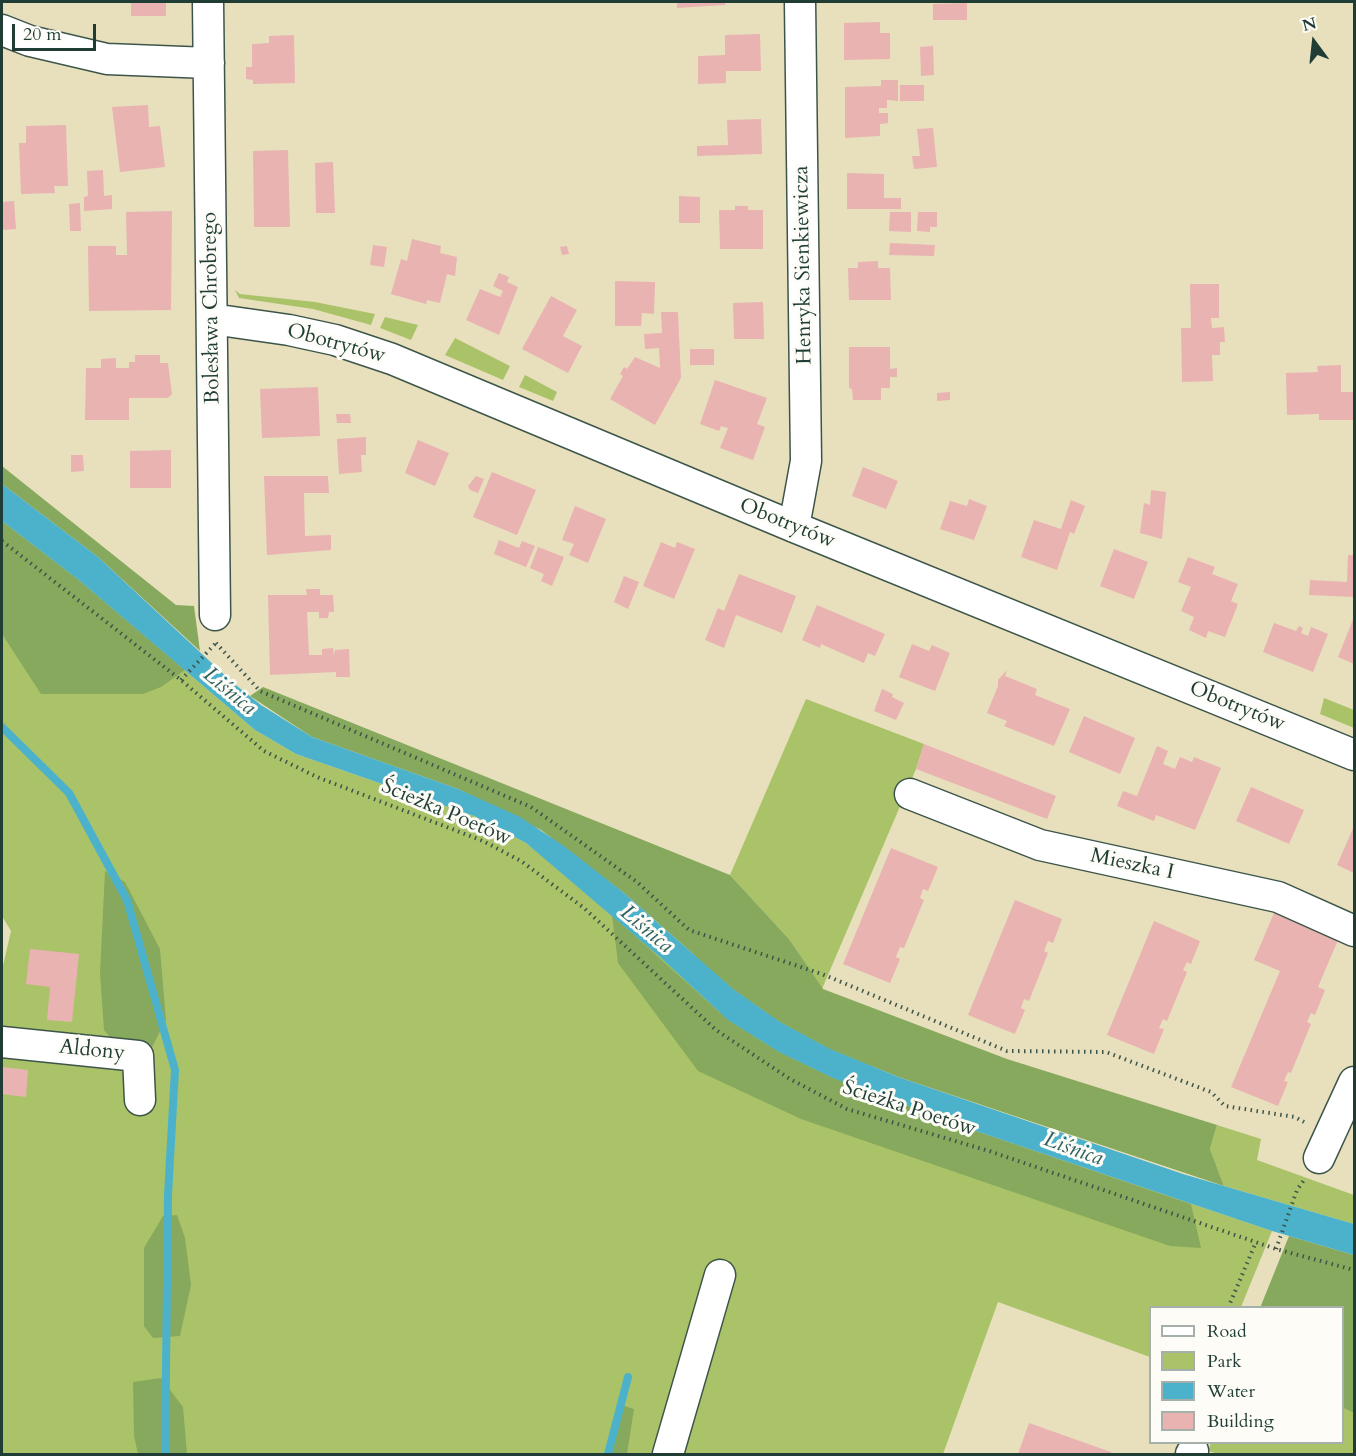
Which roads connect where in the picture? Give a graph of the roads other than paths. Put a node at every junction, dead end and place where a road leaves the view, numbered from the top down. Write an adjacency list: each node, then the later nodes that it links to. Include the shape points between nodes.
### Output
1 (208, 2): 4 (street, Bolesława Chrobrego)
2 (800, 2): 6 (street, Henryka Sienkiewicza, via 806,461)
3 (2, 30): 4 (street, via 30,41 107,59)
4 (209, 63): 5 (street, Bolesława Chrobrego)
5 (212, 320): 6 (street, Obotrytów, via 289,330 392,359); 7 (street, Bolesława Chrobrego)
6 (794, 527): 8 (street, Obotrytów)
7 (215, 630)
8 (1354, 755)
9 (910, 794): 10 (street, Mieszka I, via 1040,845 1278,897)
10 (1354, 931)
11 (2, 1042): 13 (street, Aldony, via 138,1056)
12 (1354, 1082): 14 (street)
13 (140, 1100)
14 (1325, 1146)
15 (720, 1275): 16 (street)
16 (668, 1455)

